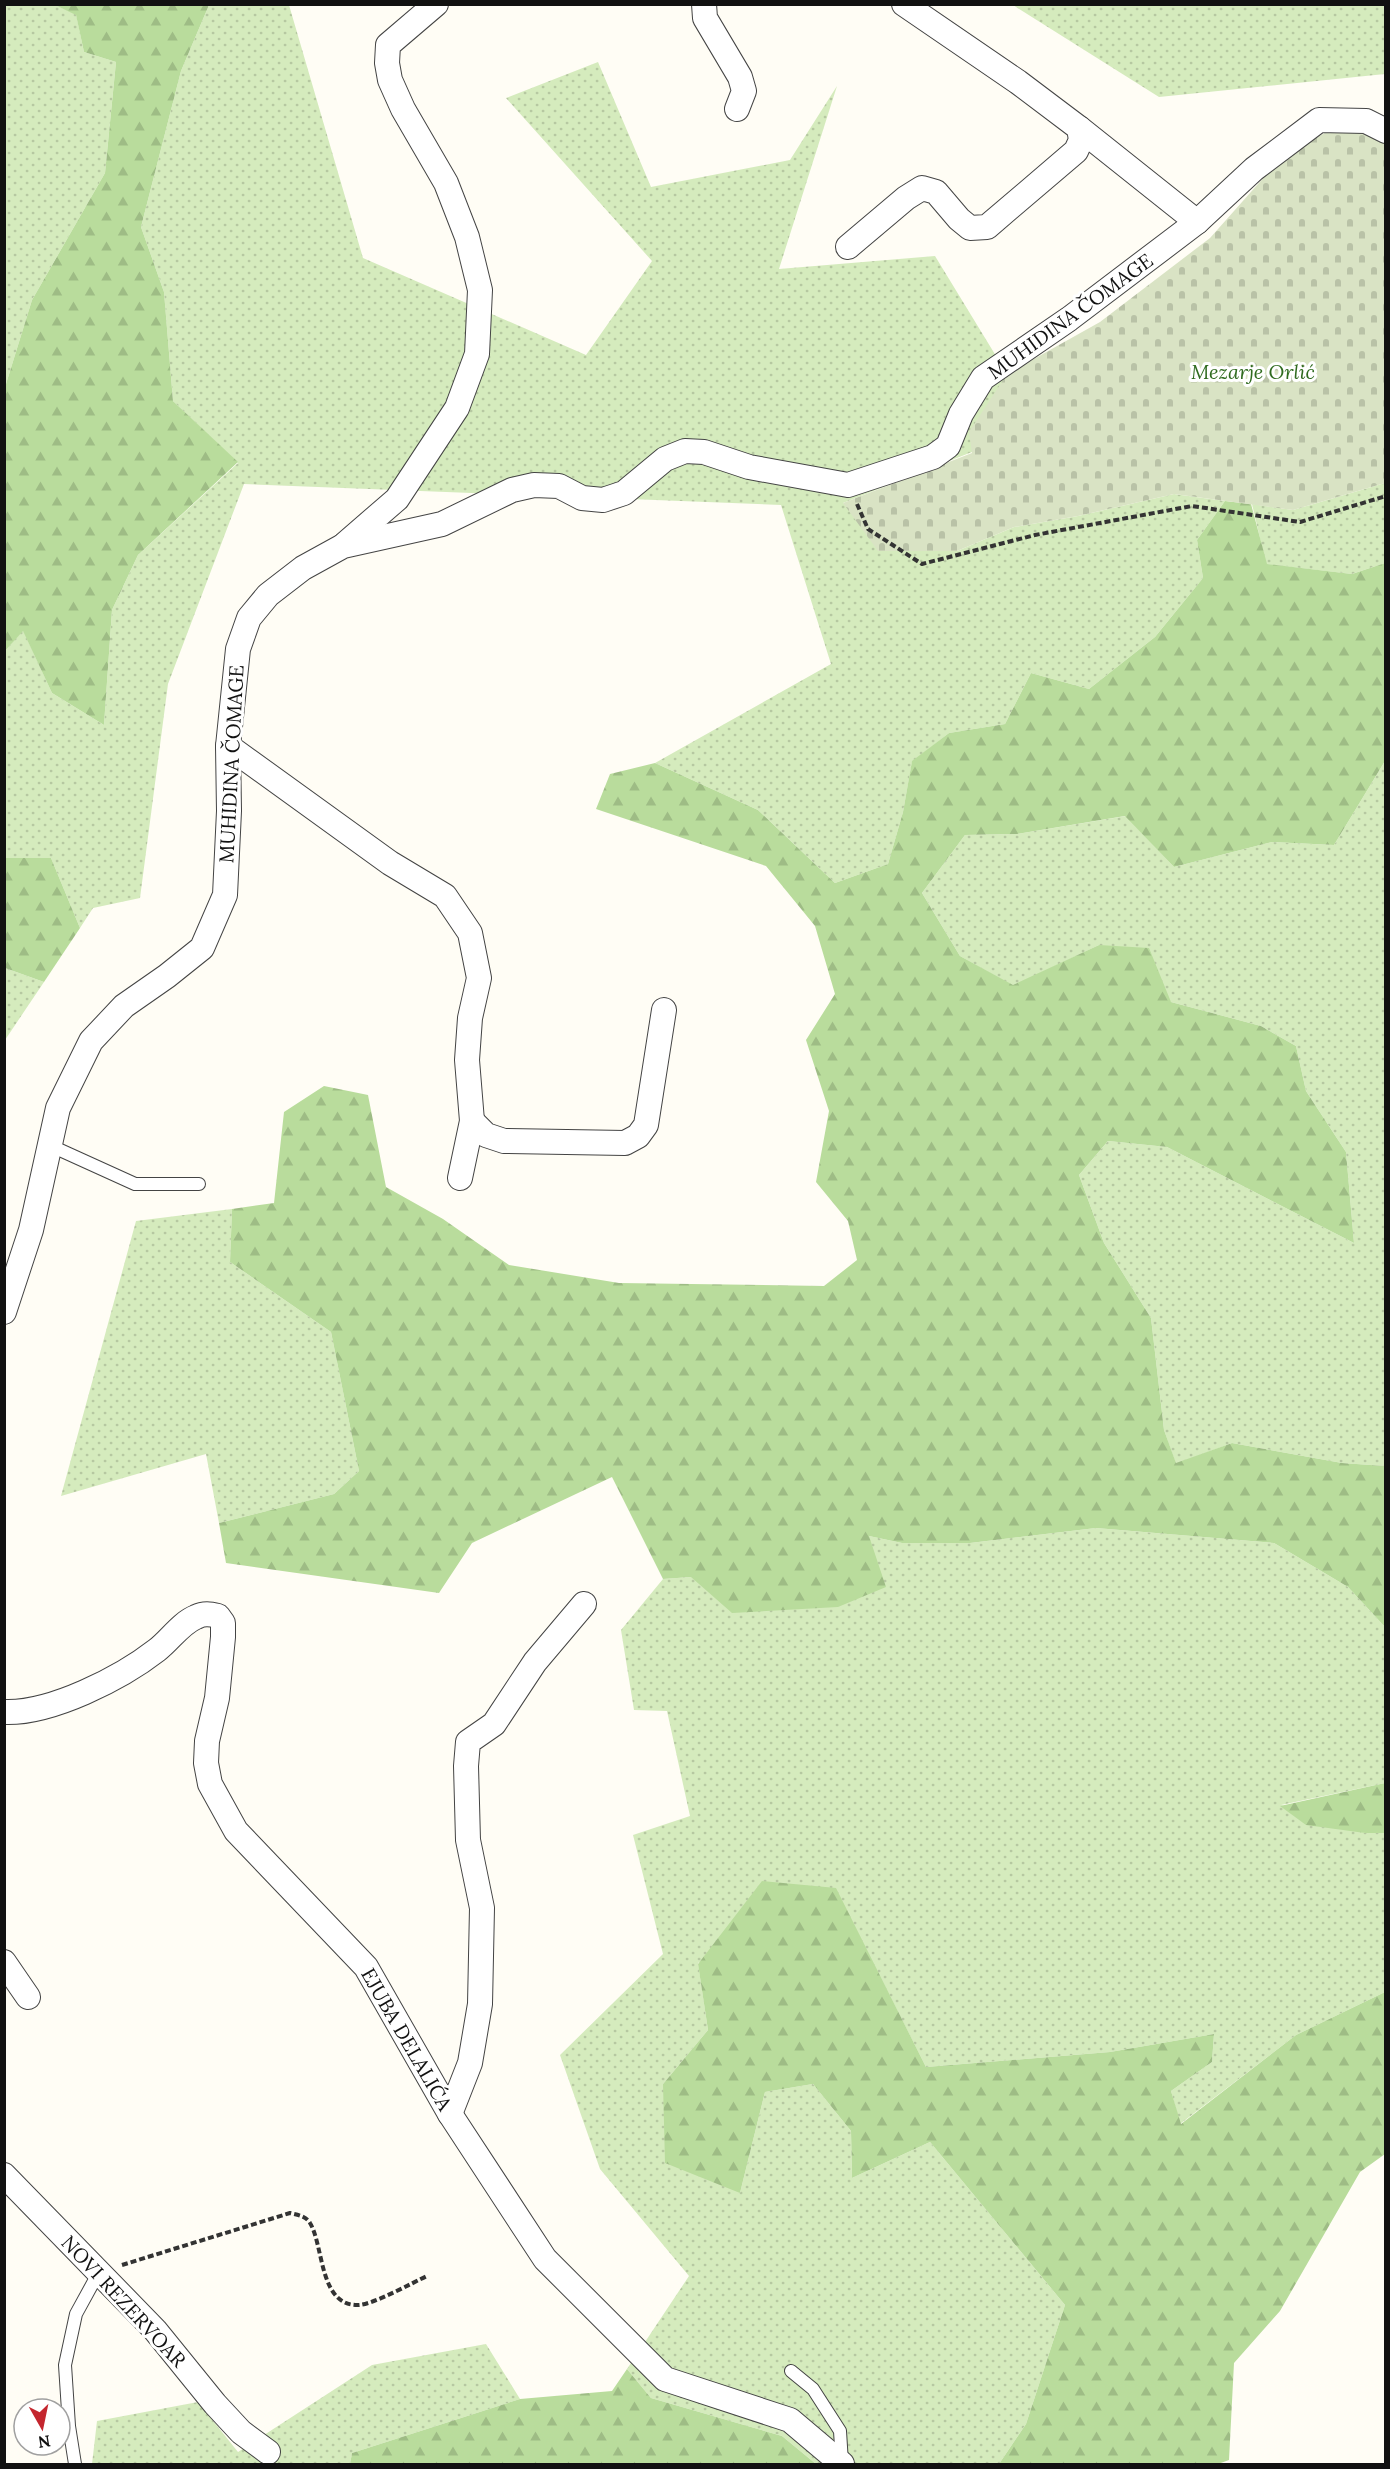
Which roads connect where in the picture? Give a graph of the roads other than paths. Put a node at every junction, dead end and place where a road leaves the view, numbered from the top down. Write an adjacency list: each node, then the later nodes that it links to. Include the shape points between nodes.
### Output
1 (436, 4): 9 (street, via 388,45 387,63 403,109 446,183 467,237 480,290 477,354 457,408 397,499)
2 (704, 4): 4 (street, via 705,18 740,77 744,91)
3 (904, 4): 5 (street)
4 (737, 109)
5 (1079, 128): 7 (street); 8 (street, via 1081,140 1076,151 987,227 969,228 936,192 922,188)
6 (1386, 131): 7 (street, MUHIDINA ČOMAGE, via 1366,122 1319,120 1254,169)
7 (1197, 222): 9 (street, MUHIDINA ČOMAGE, via 983,378 961,414 948,446 933,457 848,485 685,451 665,459 624,494 603,500 582,498 559,486 534,485 512,490 442,524)
8 (848, 246)
9 (343, 546): 10 (street, MUHIDINA ČOMAGE, via 303,568 268,595 249,618 238,649)
10 (228, 746): 12 (street, via 390,863 445,896 470,933 479,978 470,1018 467,1060); 13 (street, MUHIDINA ČOMAGE, via 225,895 202,948 124,1006 91,1041 57,1108)
11 (664, 1010): 12 (street, via 646,1125 638,1136 625,1143 504,1141 486,1134)
12 (472, 1121): 14 (street)
13 (49, 1145): 15 (lane, via 135,1184); 16 (street, MUHIDINA ČOMAGE, via 31,1230)
14 (460, 1178)
15 (199, 1184)
16 (12, 1263): 17 (street, MUHIDINA ČOMAGE)
17 (4, 1312)
18 (584, 1604): 22 (street, via 535,1662 494,1724 468,1742 468,1840 482,1908 480,2004 470,2063)
19 (4, 1712): 22 (street, EJUBA DELALIĆA, via 47,1706 110,1680 158,1650 193,1618 206,1613 218,1616 223,1623 223,1637 217,1698 207,1741 210,1785 236,1831 366,1967)
20 (4, 1962): 21 (street)
21 (28, 1997)
22 (450, 2114): 28 (street, EJUBA DELALIĆA, via 545,2259 665,2379 790,2420)
23 (4, 2175): 24 (street, NOVI REZERVOAR)
24 (99, 2272): 26 (street, NOVI REZERVOAR, via 155,2330 241,2432); 27 (lane, via 76,2314 66,2365)
25 (791, 2371): 28 (lane, via 813,2389 840,2431)
26 (268, 2452)
27 (75, 2464)
28 (842, 2464)

